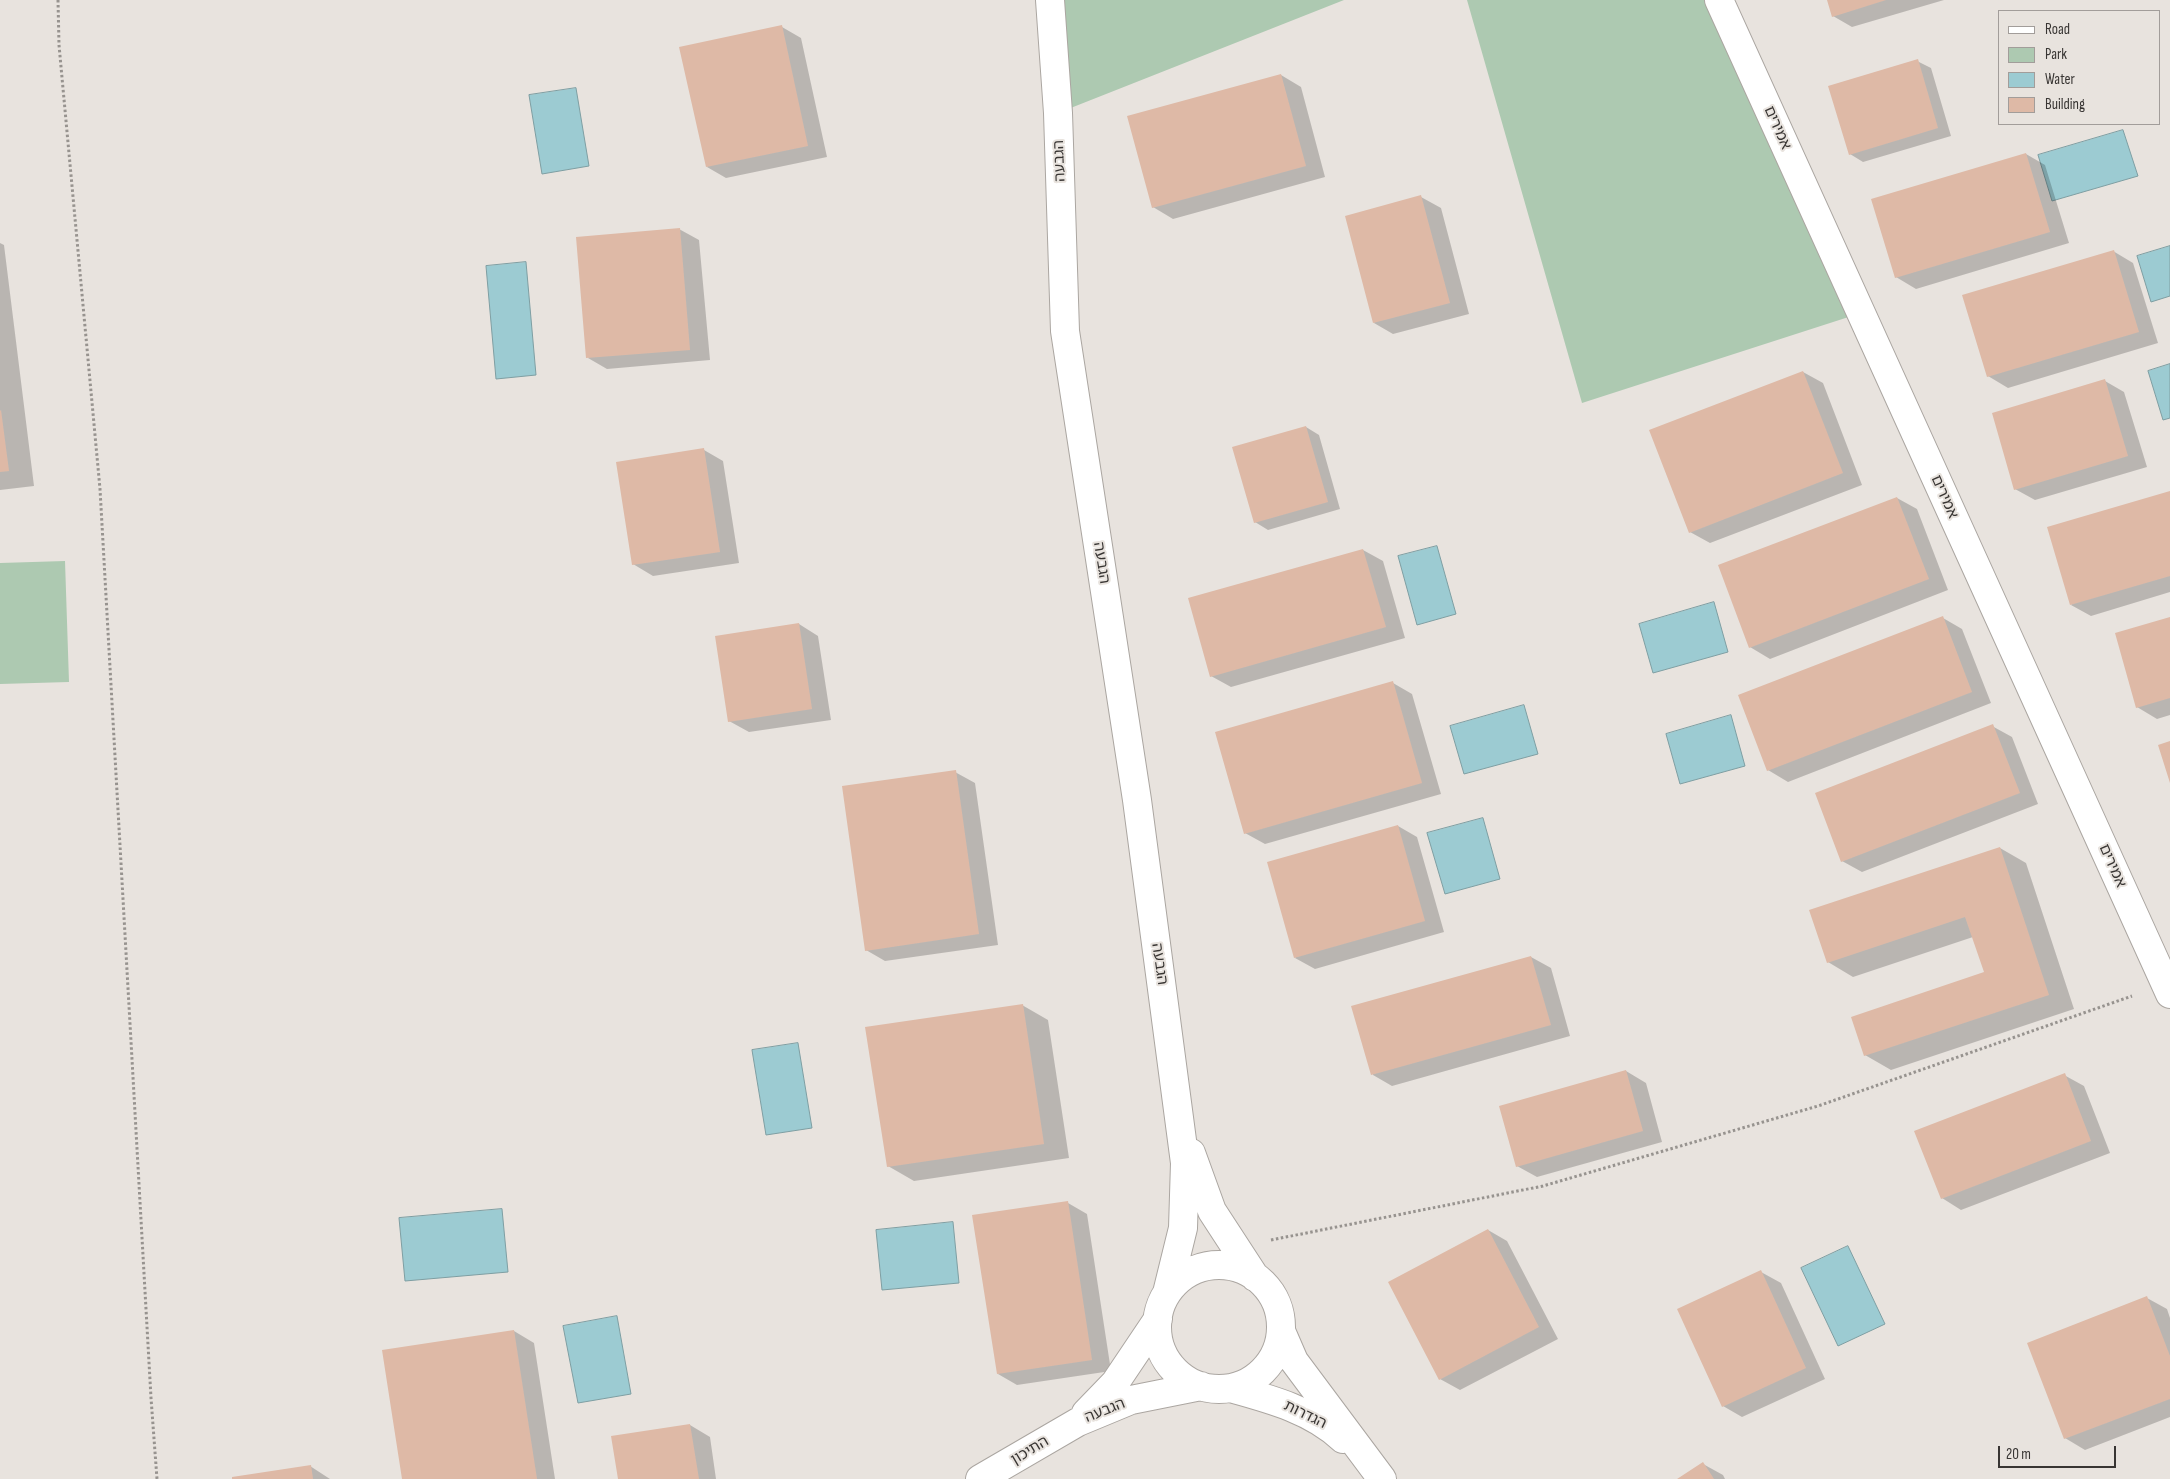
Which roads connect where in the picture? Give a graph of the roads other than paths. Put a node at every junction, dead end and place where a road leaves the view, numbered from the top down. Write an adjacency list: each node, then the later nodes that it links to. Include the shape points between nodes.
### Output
1 (1050, 0): 4 (street, הגבעה, via 1058,113 1065,331 1137,800)
2 (1719, 0): 3 (street, אמירים)
3 (2168, 989)
4 (1180, 1124): 5 (street, הגבעה, via 1212,1211); 6 (street, הגבעה, via 1185,1163 1183,1228)
5 (1255, 1277): 6 (street, via 1238,1268 1218,1265 1198,1268 1181,1278); 8 (street, via 1270,1291 1276,1303)
6 (1167, 1293): 7 (street)
7 (1158, 1319): 9 (street, via 1162,1351 1173,1368); 11 (street, הגבעה, via 1115,1383)
8 (1281, 1331): 10 (street, via 1276,1351 1265,1368 1249,1382); 12 (street, הגדרות, via 1294,1361)
9 (1201, 1386): 10 (street); 11 (street, הגבעה, via 1131,1400)
10 (1230, 1388): 12 (street, הגדרות, via 1281,1403 1328,1425)
11 (1078, 1422): 13 (street, התיכון)
12 (1375, 1470)
13 (980, 1479)

